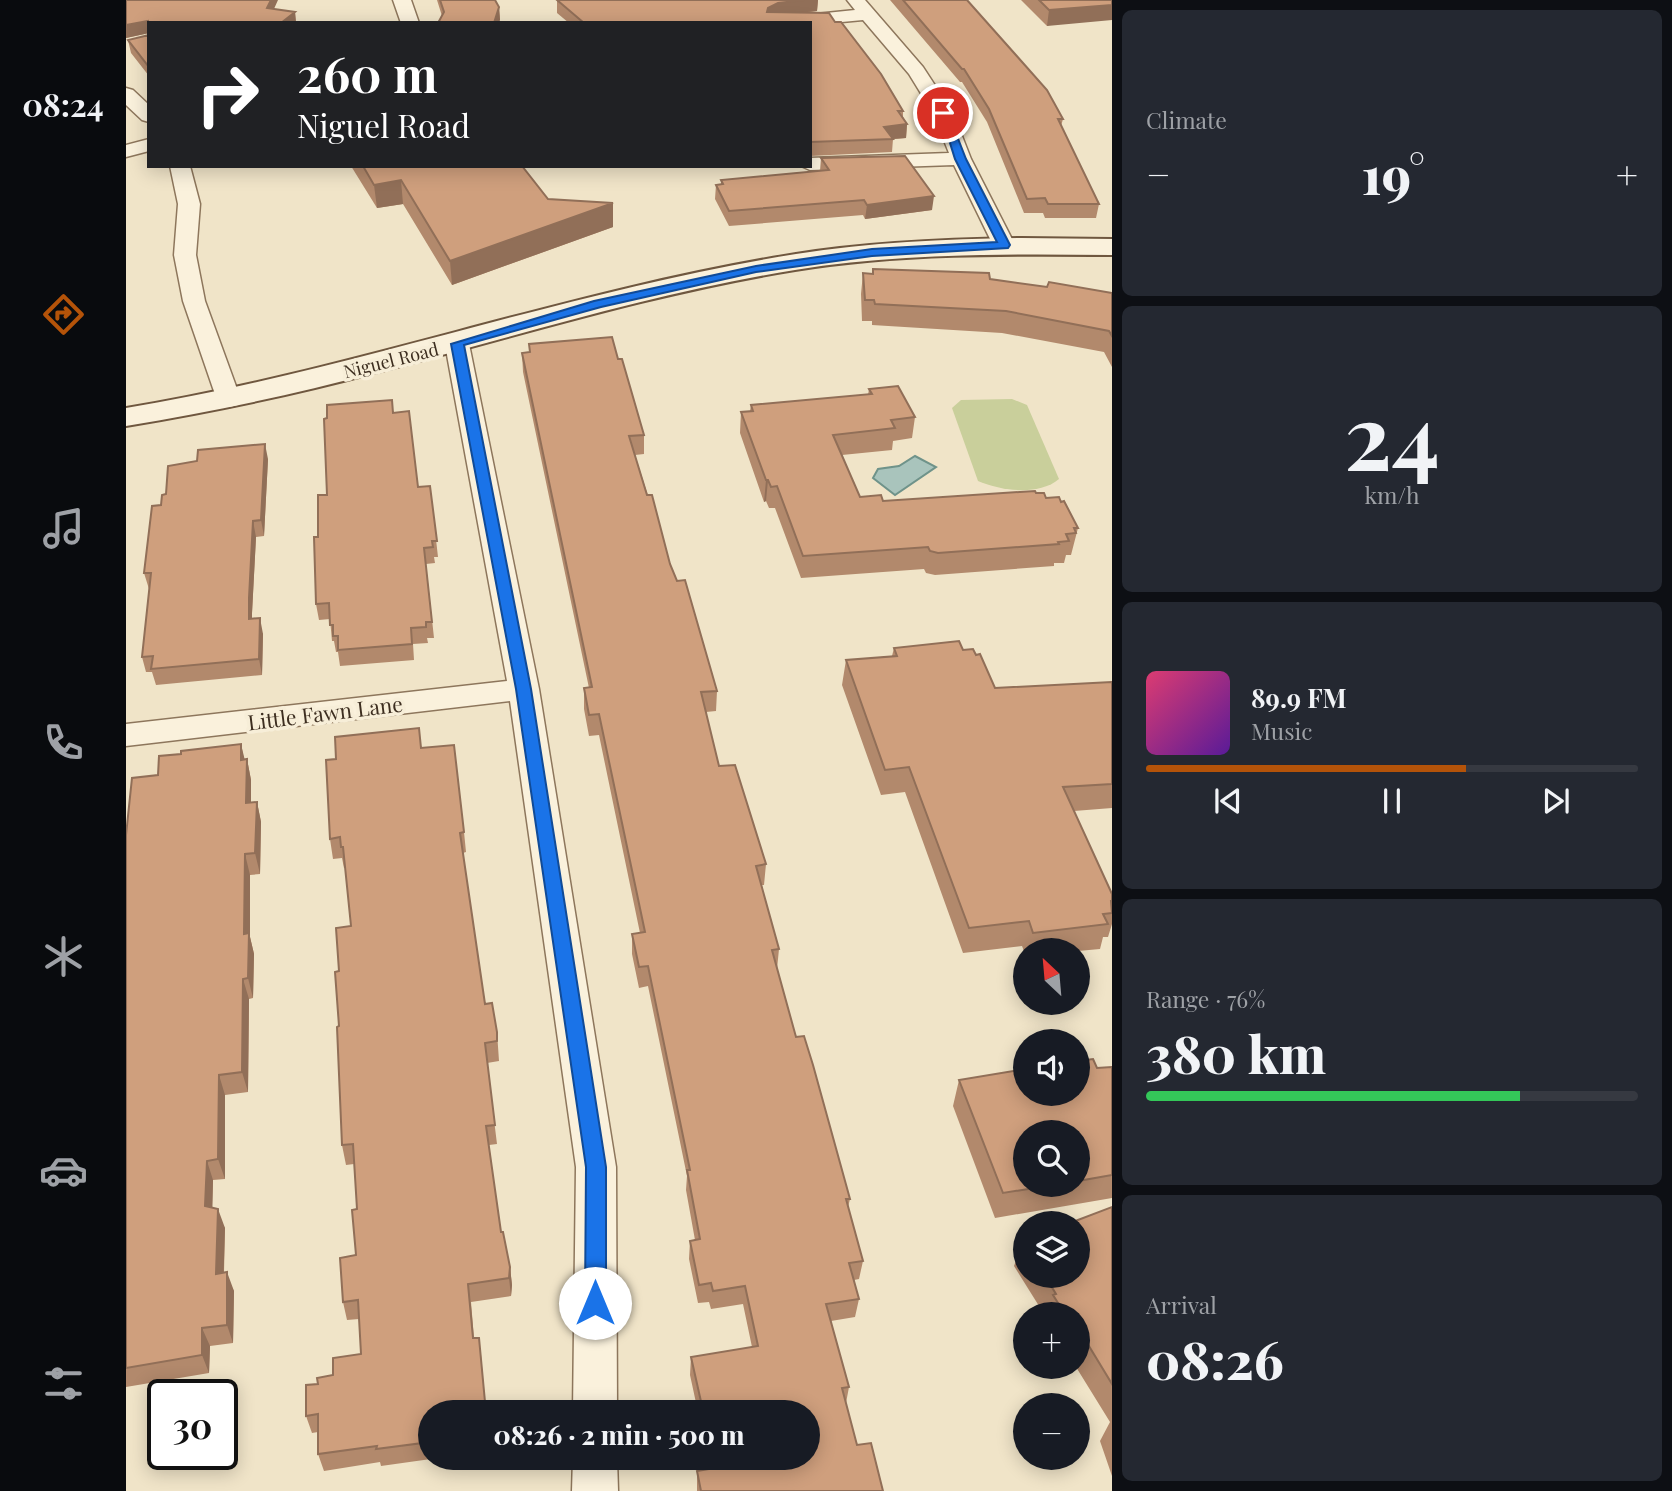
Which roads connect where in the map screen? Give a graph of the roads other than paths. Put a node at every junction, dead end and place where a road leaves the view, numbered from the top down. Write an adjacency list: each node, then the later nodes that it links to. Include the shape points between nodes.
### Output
1 (402, 0): 4 (street)
2 (856, 0): 3 (street)
3 (870, 15): 5 (street); 10 (street, via 943,113)
4 (409, 21)
5 (800, 21)
6 (126, 94): 7 (street)
7 (147, 114)
8 (147, 146): 9 (street)
9 (126, 151)
10 (961, 159): 11 (street); 13 (street)
11 (812, 164)
12 (180, 168): 16 (street, via 189,204 185,255 194,301)
13 (1004, 245): 14 (main road, Niguel Road); 15 (main road, Niguel Road, via 872,253 756,269 598,304)
14 (1112, 247)
15 (457, 344): 16 (main road, Niguel Road); 18 (street)
16 (229, 400): 17 (main road, Niguel Road)
17 (126, 417)
18 (524, 689): 19 (street, Little Fawn Lane); 20 (street, via 596,1167)
19 (126, 735)
20 (595, 1400)
21 (595, 1470): 22 (street)
22 (595, 1491)

